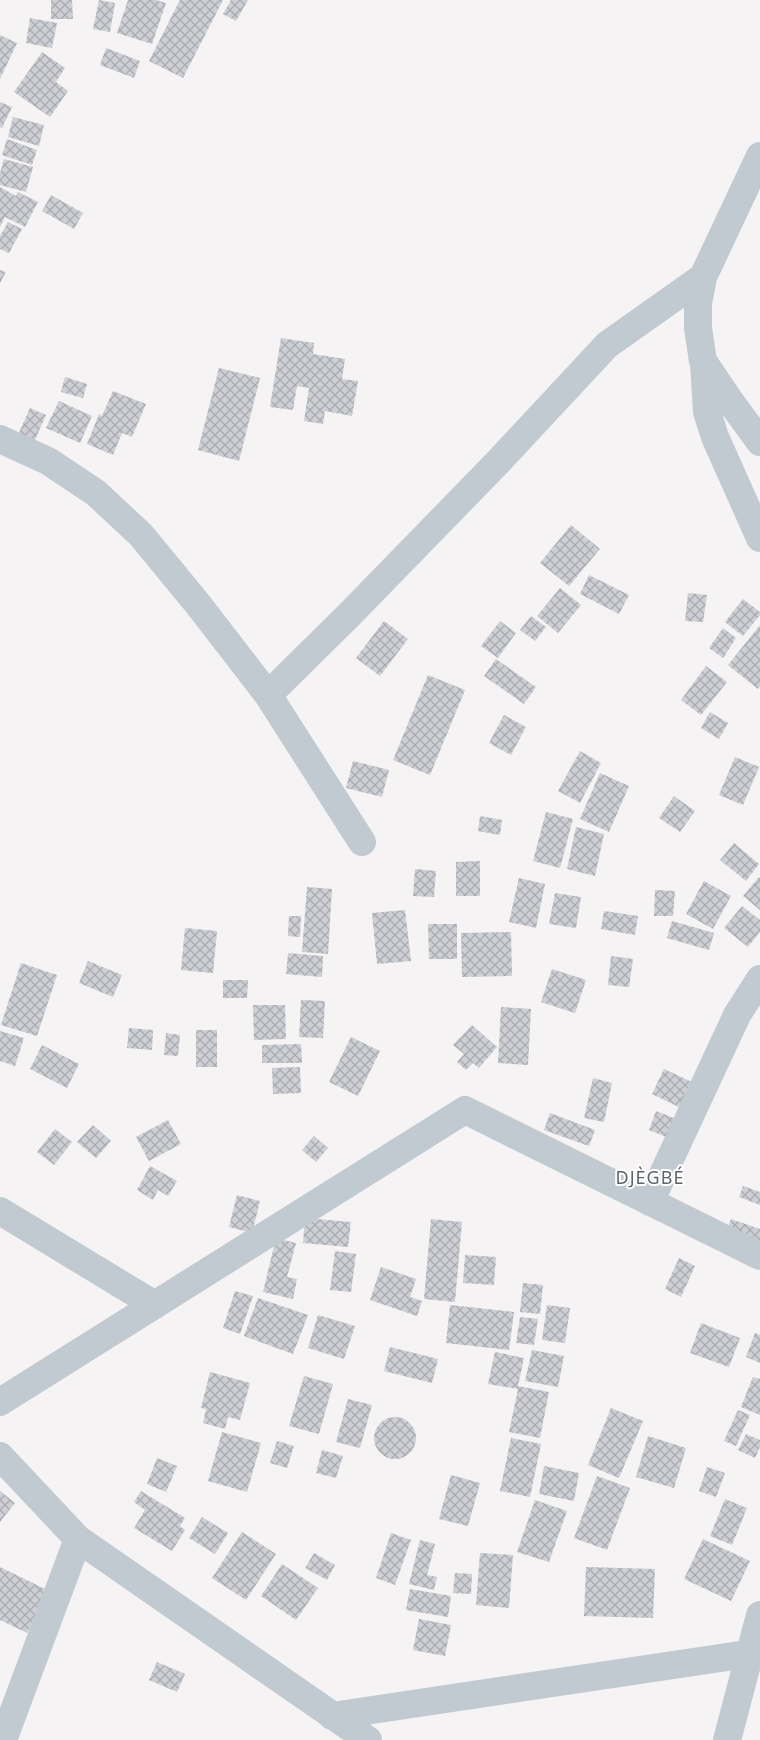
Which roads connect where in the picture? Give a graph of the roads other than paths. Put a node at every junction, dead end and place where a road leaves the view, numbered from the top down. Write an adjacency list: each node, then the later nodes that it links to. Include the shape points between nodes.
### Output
1 (760, 156): 2 (street)
2 (703, 277): 3 (street, via 698,328); 7 (street, via 607,345 498,462)
3 (704, 361): 5 (street); 6 (street, via 706,404 714,436)
4 (0, 439): 7 (street, via 48,460 96,492 142,535)
5 (760, 442)
6 (760, 538)
7 (268, 695): 8 (street)
8 (362, 842)
9 (760, 979): 10 (street, via 737,1015)
10 (650, 1202): 12 (street); 13 (street, via 465,1110)
11 (0, 1211): 13 (street)
12 (760, 1256)
13 (155, 1305): 14 (street)
14 (0, 1402)
15 (0, 1456): 16 (street)
16 (78, 1539): 19 (street); 20 (street)
17 (760, 1615): 18 (street)
18 (755, 1652): 19 (street); 22 (street)
19 (332, 1716): 21 (street)
20 (3, 1740)
21 (368, 1740)
22 (727, 1740)

